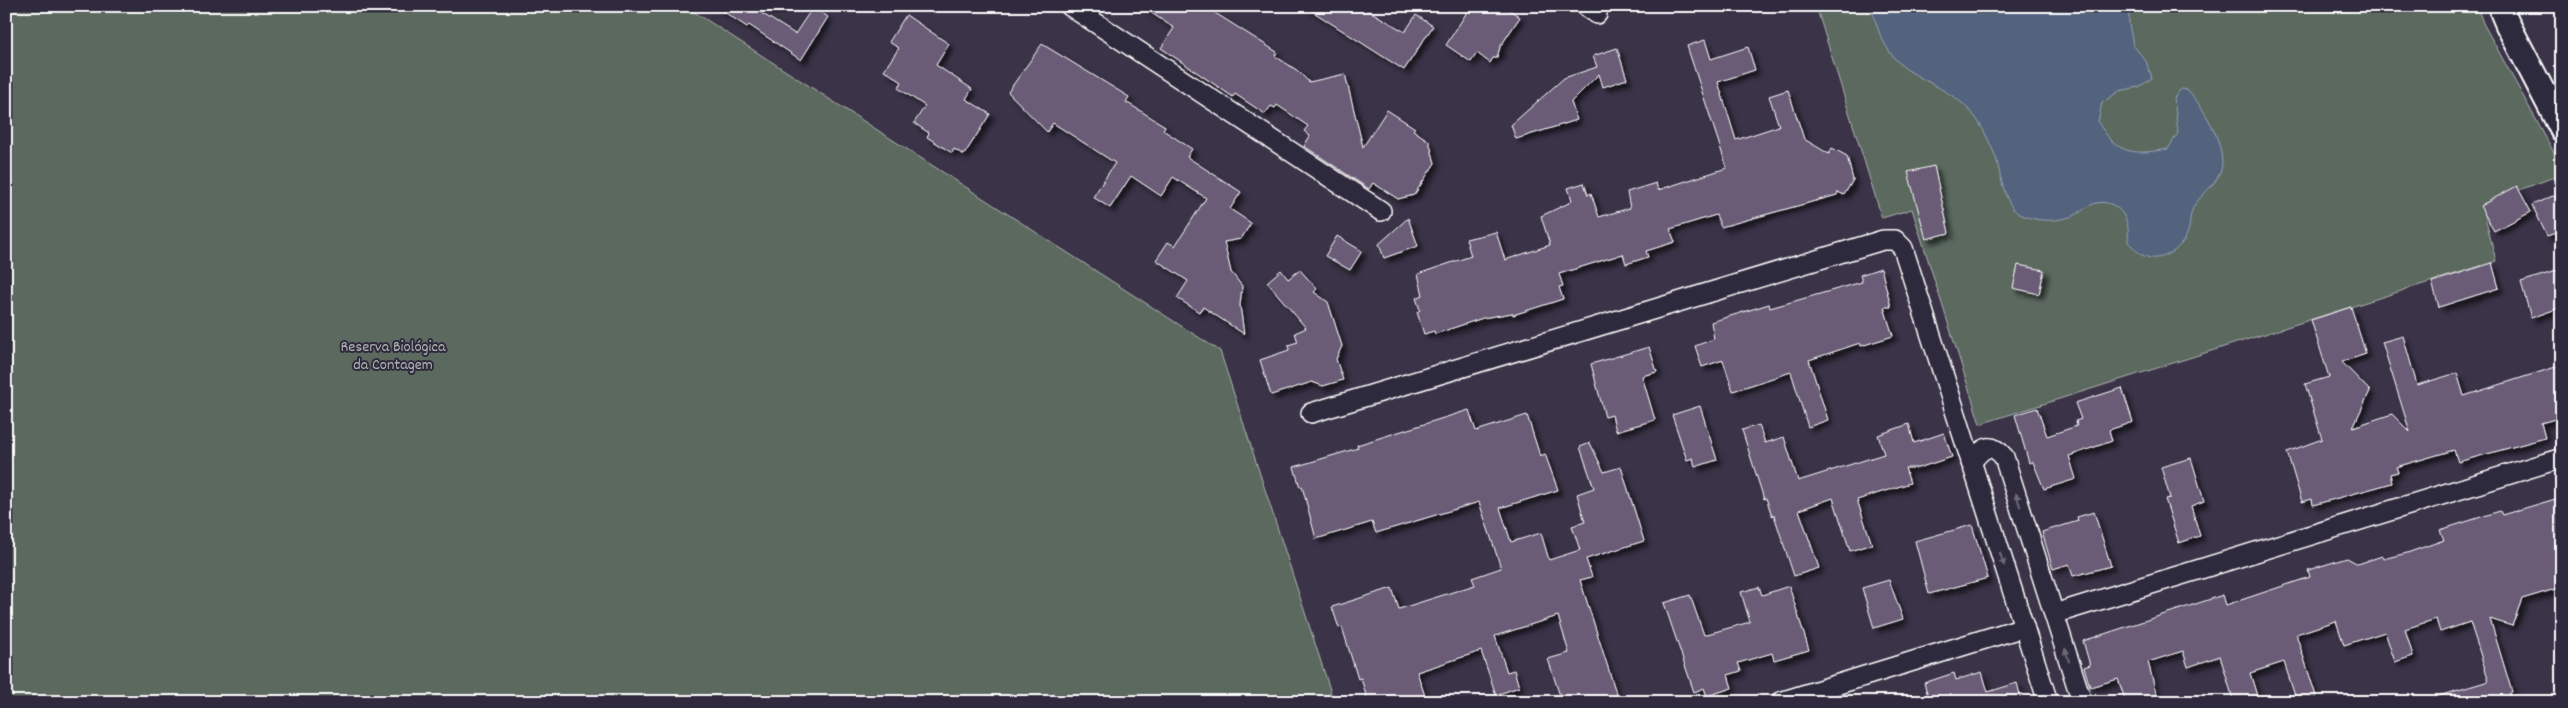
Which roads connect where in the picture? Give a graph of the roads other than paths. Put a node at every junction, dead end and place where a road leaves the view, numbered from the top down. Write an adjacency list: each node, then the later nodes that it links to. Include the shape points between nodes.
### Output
1 (1070, 6): 4 (street)
2 (2500, 6): 3 (street)
3 (2562, 129)
4 (1381, 211)
5 (1311, 413): 7 (street, via 1883,240 1895,240 1903,248)
6 (2562, 458): 8 (street)
7 (1971, 463): 8 (street, one-way to 7, via 2004,458 1997,449 1989,447); 9 (street, one-way to 9)
8 (2054, 614): 12 (street, one-way to 8)
9 (2024, 627): 10 (street); 11 (street)
10 (1780, 702)
11 (2048, 702)
12 (2082, 702)

